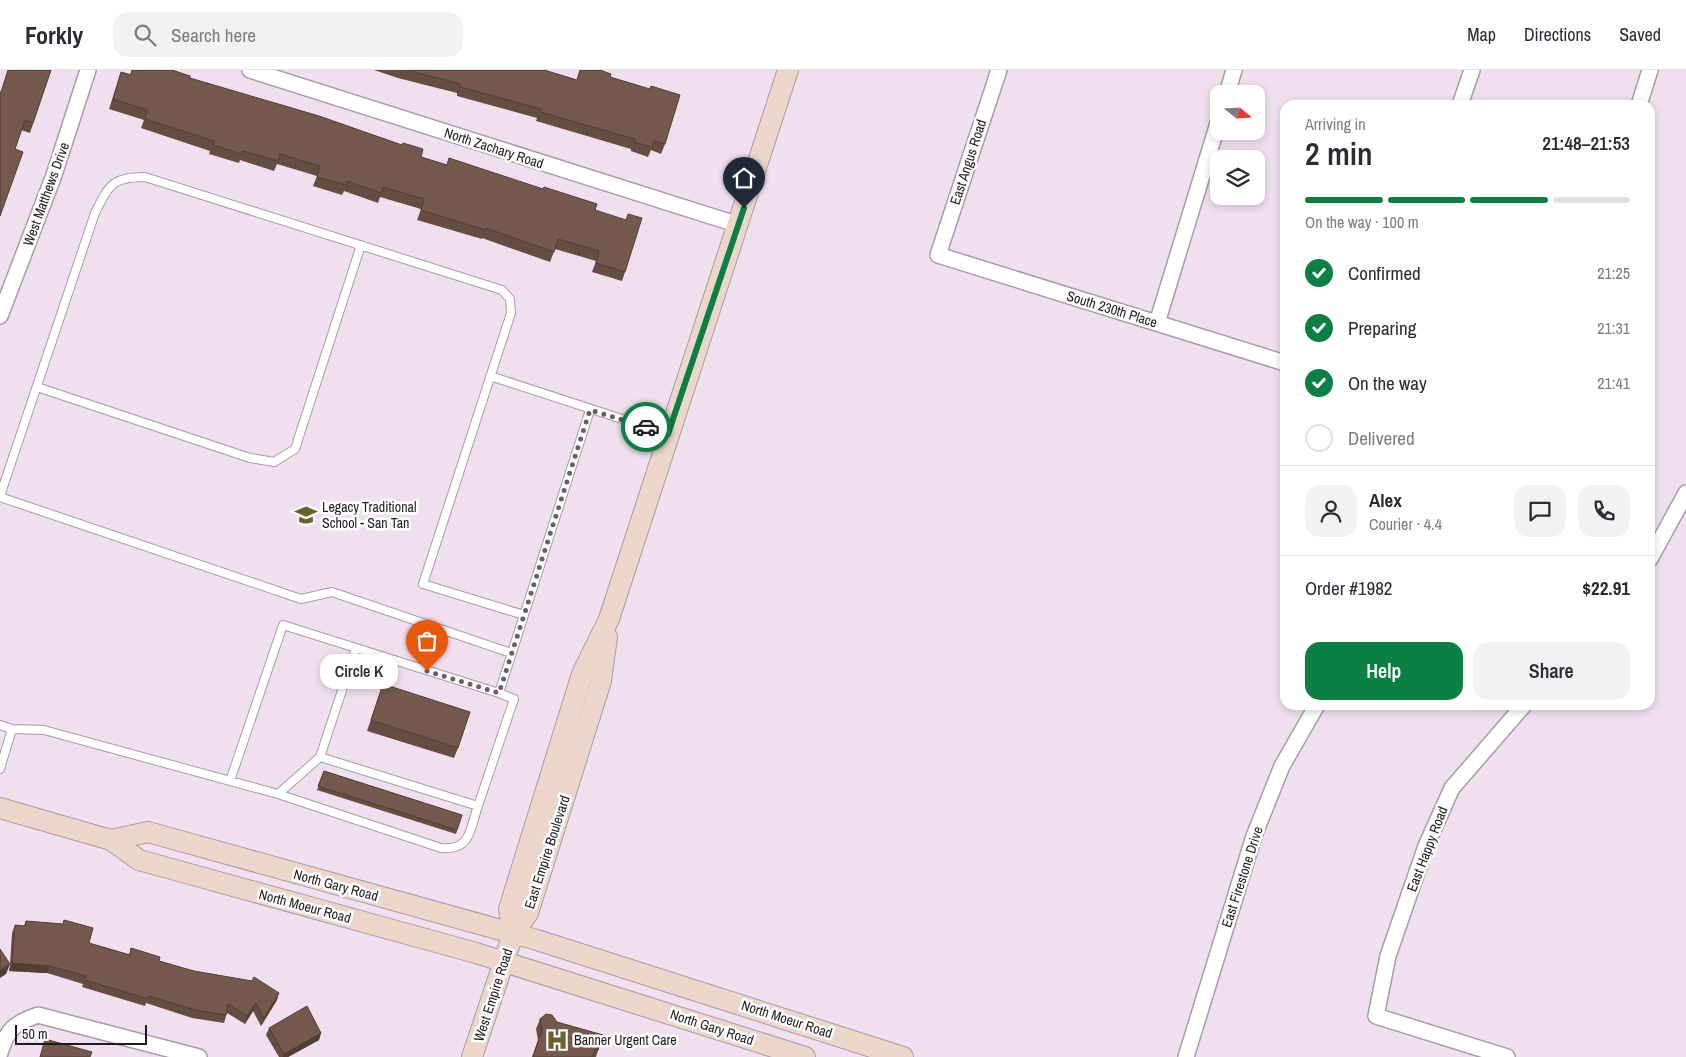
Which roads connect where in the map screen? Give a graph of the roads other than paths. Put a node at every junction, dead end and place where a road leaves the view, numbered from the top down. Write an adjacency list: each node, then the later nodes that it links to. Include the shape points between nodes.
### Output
1 (88, 70): 15 (street, West Matthews Drive, via 54,175)
2 (250, 70): 12 (street, North Zachary Road)
3 (788, 70): 12 (main road, East Empire Boulevard)
4 (998, 70): 14 (street, East Angus Road)
5 (1234, 70): 8 (street)
6 (1472, 70): 9 (street)
7 (1650, 70): 10 (street)
8 (1230, 85)
9 (1462, 100)
10 (1641, 100)
11 (1213, 140): 16 (street)
12 (739, 225): 21 (main road, East Empire Boulevard)
13 (361, 245): 18 (lane, via 502,290 510,299 512,313); 19 (lane, via 145,177 124,177 106,190 95,213); 19 (lane, via 295,449 274,462 250,458)
14 (938, 255): 16 (street, South 230th Place)
15 (0, 316)
16 (1157, 323): 17 (street, South 230th Place)
17 (1280, 361)
18 (490, 376): 20 (lane); 25 (lane, via 423,584)
19 (37, 387): 23 (lane)
20 (590, 410): 21 (lane); 25 (lane)
21 (668, 434): 40 (main road, East Empire Boulevard, via 609,619 601,681 528,913)
22 (1686, 493): 24 (street)
23 (0, 496): 27 (lane, via 301,599 332,592)
24 (1655, 550)
25 (524, 616): 27 (lane)
26 (356, 648): 28 (lane); 33 (lane); 35 (lane, via 283,625)
27 (511, 653): 28 (lane)
28 (499, 693): 37 (lane, via 514,699)
29 (1314, 710): 48 (street, East Firestone Drive, via 1282,766 1254,836)
30 (1520, 710): 49 (street, East Happy Road, via 1452,788 1426,846 1388,956 1376,1016)
31 (0, 725): 32 (lane)
32 (12, 729): 34 (lane); 35 (lane, via 44,730)
33 (320, 757): 36 (lane); 37 (lane)
34 (0, 769)
35 (230, 781): 36 (lane)
36 (278, 794): 37 (lane, via 441,848 453,849 461,847 468,837)
37 (478, 806)
38 (0, 808): 39 (main road, North Gary Road)
39 (111, 840): 40 (main road, North Gary Road, via 148,832); 41 (main road, North Moeur Road, via 139,860)
40 (513, 934): 41 (main road, West Empire Road); 42 (main road, North Gary Road)
41 (504, 962): 45 (main road, West Empire Road); 46 (main road, North Gary Road)
42 (670, 982): 47 (main road, North Moeur Road)
43 (0, 1053): 44 (street, via 3,1041 16,1023 38,1015)
44 (199, 1057)
45 (472, 1057)
46 (805, 1057)
47 (903, 1057)
48 (1186, 1057)
49 (1507, 1057)

